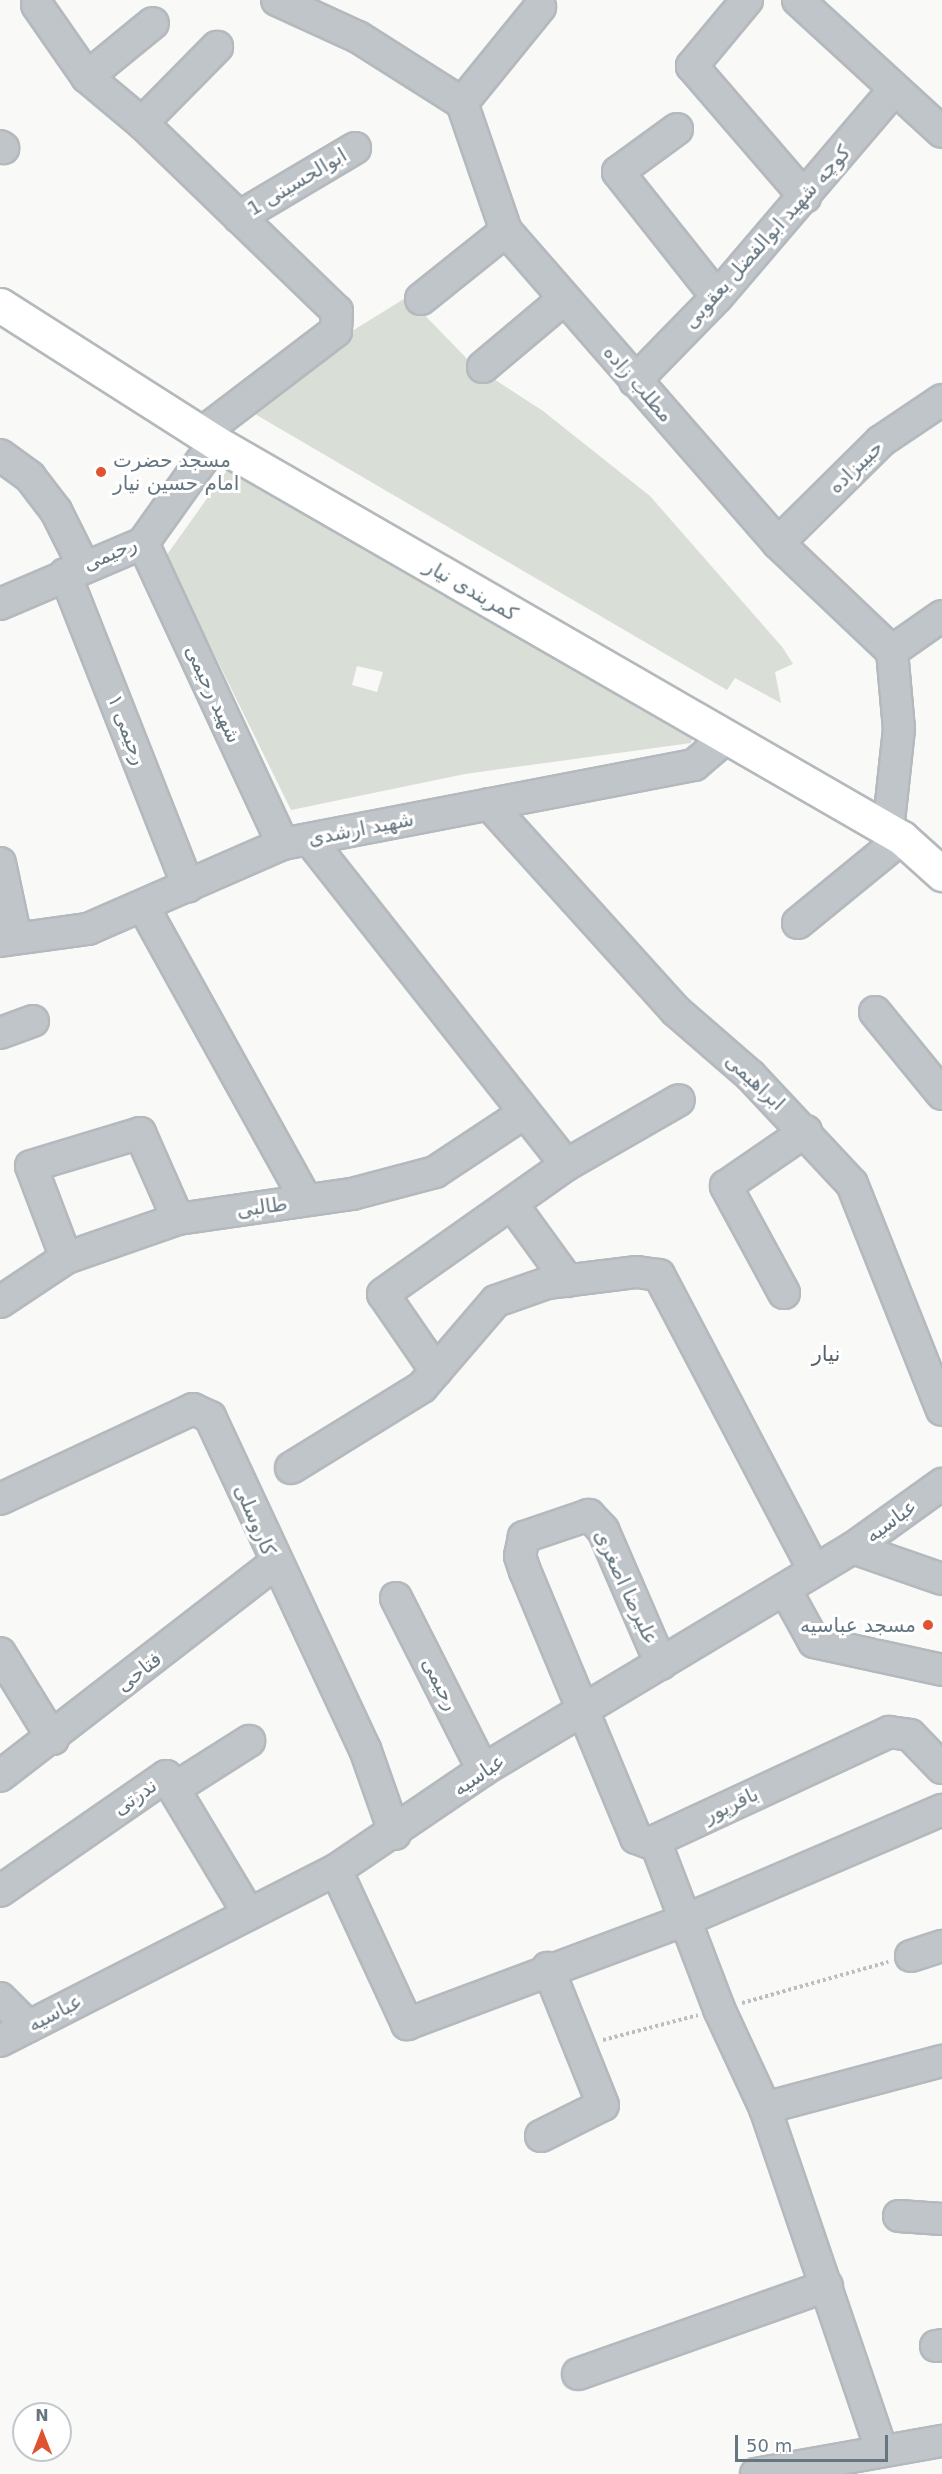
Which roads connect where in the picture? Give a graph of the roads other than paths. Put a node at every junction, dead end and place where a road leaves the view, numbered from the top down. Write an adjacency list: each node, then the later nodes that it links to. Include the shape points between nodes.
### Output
1 (277, 0): 10 (street, via 358,37)
2 (747, 0): 15 (street, via 692,66)
3 (807, 3): 9 (street)
4 (38, 5): 8 (street, رحیمی)
5 (540, 7): 10 (street)
6 (153, 23): 8 (street)
7 (217, 47): 11 (street)
8 (87, 77): 11 (street, رحیمی)
9 (894, 90): 13 (street); 15 (street, کوچه شهید ابوالفضل یعقوبی)
10 (462, 103): 17 (street, مطلب زاده)
11 (142, 123): 16 (street, رحیمی)
12 (677, 129): 18 (street, via 618,172)
13 (942, 132)
14 (355, 148): 16 (street, ابوالحسینی 1)
15 (805, 197): 18 (street, کوچه شهید ابوالفضل یعقوبی)
16 (239, 217): 25 (street, رحیمی, via 337,311 336,331)
17 (506, 231): 19 (street); 20 (street, مطلب زاده)
18 (717, 297): 23 (street, کوچه شهید ابوالفضل یعقوبی)
19 (421, 299)
20 (564, 299): 22 (street); 23 (street, مطلب زاده)
21 (0, 305): 25 (main road, کمربندی نیار)
22 (483, 367)
23 (635, 381): 28 (street, مطلب زاده)
24 (942, 400): 28 (street, حبیبزاده, via 880,441)
25 (208, 438): 27 (street, رحیمی); 33 (main road, کمربندی نیار)
26 (0, 455): 29 (street, رحیمی ۱, via 30,477 56,511)
27 (143, 543): 29 (street, رحیمی); 36 (street, شهید رحیمی)
28 (778, 543): 32 (street, مطلب زاده)
29 (74, 569): 30 (street, رحیمی); 39 (street, رحیمی ۱)
30 (0, 604)
31 (942, 616): 32 (street)
32 (892, 651): 35 (street, via 899,729)
33 (726, 738): 34 (street, شهید ارشدی, via 694,765); 35 (main road, کمربندی نیار)
34 (489, 804): 36 (street, شهید ارشدی); 49 (street, ابراهیمی, via 676,1011)
35 (895, 834): 38 (main road, کمربندی نیار); 41 (street)
36 (296, 842): 39 (street, شهید ارشدی); 48 (street, شهید رحیمی)
37 (0, 863): 42 (street)
38 (940, 868)
39 (188, 887): 40 (street, شهید ارشدی)
40 (143, 906): 42 (street, شهید ارشدی, via 88,929); 51 (street)
41 (798, 923)
42 (8, 940)
43 (875, 1012): 46 (street)
44 (33, 1020): 45 (street)
45 (0, 1034)
46 (942, 1094)
47 (679, 1100): 50 (street)
48 (524, 1113): 50 (street, شهید رحیمی); 51 (street, طالبی, via 435,1172)
49 (806, 1131): 56 (street, via 726,1186); 59 (street, ابراهیمی, via 852,1184)
50 (566, 1165): 52 (street)
51 (306, 1200): 53 (street, طالبی)
52 (512, 1204): 55 (street); 58 (street, via 383,1294)
53 (178, 1219): 54 (street, طالبی); 54 (street, via 140,1132 31,1166)
54 (66, 1258): 57 (street, طالبی)
55 (568, 1281): 58 (street, via 495,1301); 65 (street, via 637,1272 659,1275)
56 (784, 1293)
57 (0, 1302)
58 (436, 1371): 60 (street, via 422,1388)
59 (939, 1393)
60 (291, 1468)
61 (942, 1484): 63 (street, عباسیه)
62 (0, 1499): 64 (street, کاروسلی, via 193,1409 210,1418)
63 (853, 1548): 65 (street, عباسیه); 66 (street)
64 (274, 1564): 73 (street, فتاحی); 80 (street, کاروسلی, via 365,1749)
65 (813, 1568): 67 (street, عباسیه)
66 (942, 1579)
67 (786, 1591): 70 (street, عباسیه); 71 (street, via 814,1642)
68 (396, 1598): 76 (street, رحیمی)
69 (0, 1653): 73 (street)
70 (661, 1664): 72 (street, عباسیه); 72 (street, علیرضا اصغری, via 603,1530 590,1515 524,1537 520,1556 525,1571)
71 (942, 1670)
72 (584, 1711): 76 (street, عباسیه); 81 (street, via 628,1826 636,1838)
73 (53, 1739): 77 (street, فتاحی)
74 (249, 1741): 78 (street)
75 (942, 1768): 81 (street, باقرپور, via 910,1735 889,1732)
76 (483, 1770): 80 (street, عباسیه)
77 (0, 1776)
78 (175, 1788): 83 (street, ندرتی, via 164,1777); 84 (street, ندرتی)
79 (942, 1810): 85 (street)
80 (394, 1834): 82 (street, عباسیه)
81 (655, 1841): 85 (street)
82 (336, 1870): 84 (street, عباسیه); 88 (street, via 407,2024)
83 (0, 1891)
84 (249, 1914): 90 (street, عباسیه)
85 (683, 1921): 88 (street); 93 (street)
86 (942, 1946): 87 (street)
87 (911, 1956)
88 (548, 1968): 94 (street, via 603,2105)
89 (0, 1998): 90 (street)
90 (28, 2026): 91 (street, عباسیه)
91 (0, 2041)
92 (942, 2061): 93 (street)
93 (765, 2108): 97 (street)
94 (541, 2136)
95 (899, 2216): 96 (street)
96 (942, 2219)
97 (827, 2286): 98 (street); 100 (street)
98 (578, 2374)
99 (942, 2441): 100 (street)
100 (882, 2451): 101 (street)
101 (756, 2474)

